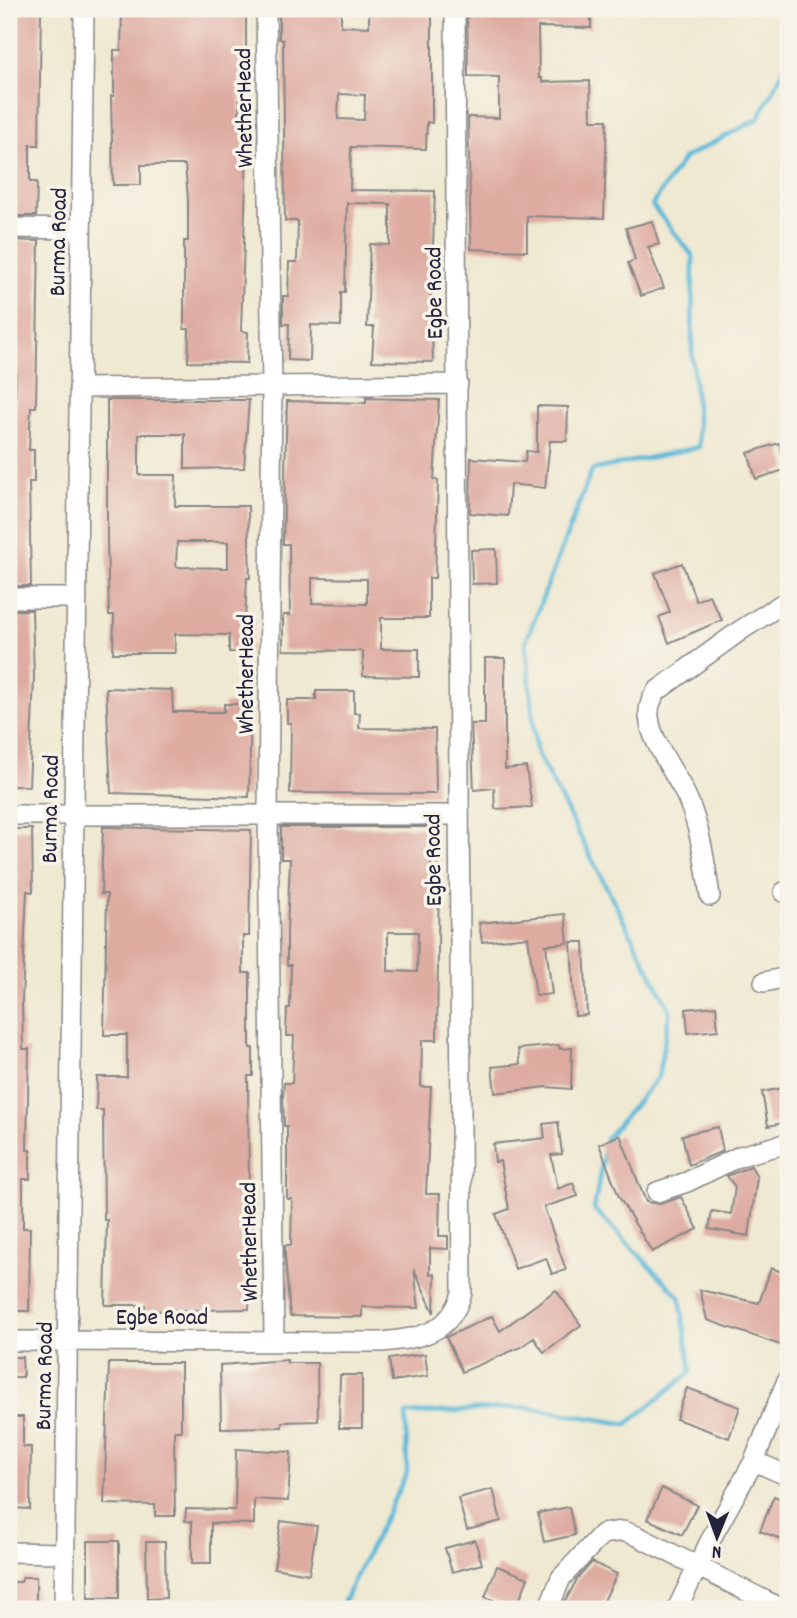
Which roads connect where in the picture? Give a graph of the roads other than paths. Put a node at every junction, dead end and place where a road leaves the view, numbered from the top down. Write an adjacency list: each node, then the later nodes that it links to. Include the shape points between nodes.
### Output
1 (84, 9): 5 (street, Burma Road)
2 (266, 9): 7 (street, WhetherHead)
3 (455, 9): 6 (street, Egbe Road)
4 (9, 228): 5 (street)
5 (81, 229): 8 (street, Burma Road)
6 (458, 384): 7 (street); 13 (street, Egbe Road)
7 (272, 385): 8 (street); 12 (street, WhetherHead)
8 (79, 388): 10 (street, Burma Road)
9 (9, 598): 10 (street)
10 (77, 598): 15 (street, Burma Road)
11 (788, 600): 16 (street, via 657,691 650,704 649,718 689,802 703,845)
12 (268, 814): 13 (street); 15 (street); 21 (street, WhetherHead)
13 (456, 814): 21 (street, Egbe Road, via 462,1293 457,1312 437,1329 412,1339)
14 (9, 815): 15 (street)
15 (74, 816): 23 (street, Burma Road)
16 (710, 895)
17 (788, 977): 18 (street)
18 (764, 982)
19 (788, 1143): 20 (street, via 740,1156)
20 (657, 1192)
21 (274, 1340): 23 (street, Egbe Road)
22 (9, 1341): 23 (street, Egbe Road)
23 (67, 1342): 28 (street, Burma Road)
24 (788, 1378): 25 (street)
25 (754, 1461): 26 (street); 29 (street)
26 (788, 1476)
27 (9, 1552): 28 (street)
28 (65, 1553): 30 (street, Burma Road)
29 (697, 1569): 31 (street, via 638,1536 611,1530 561,1578); 32 (street); 33 (street)
30 (64, 1609)
31 (548, 1609)
32 (677, 1609)
33 (782, 1609)

